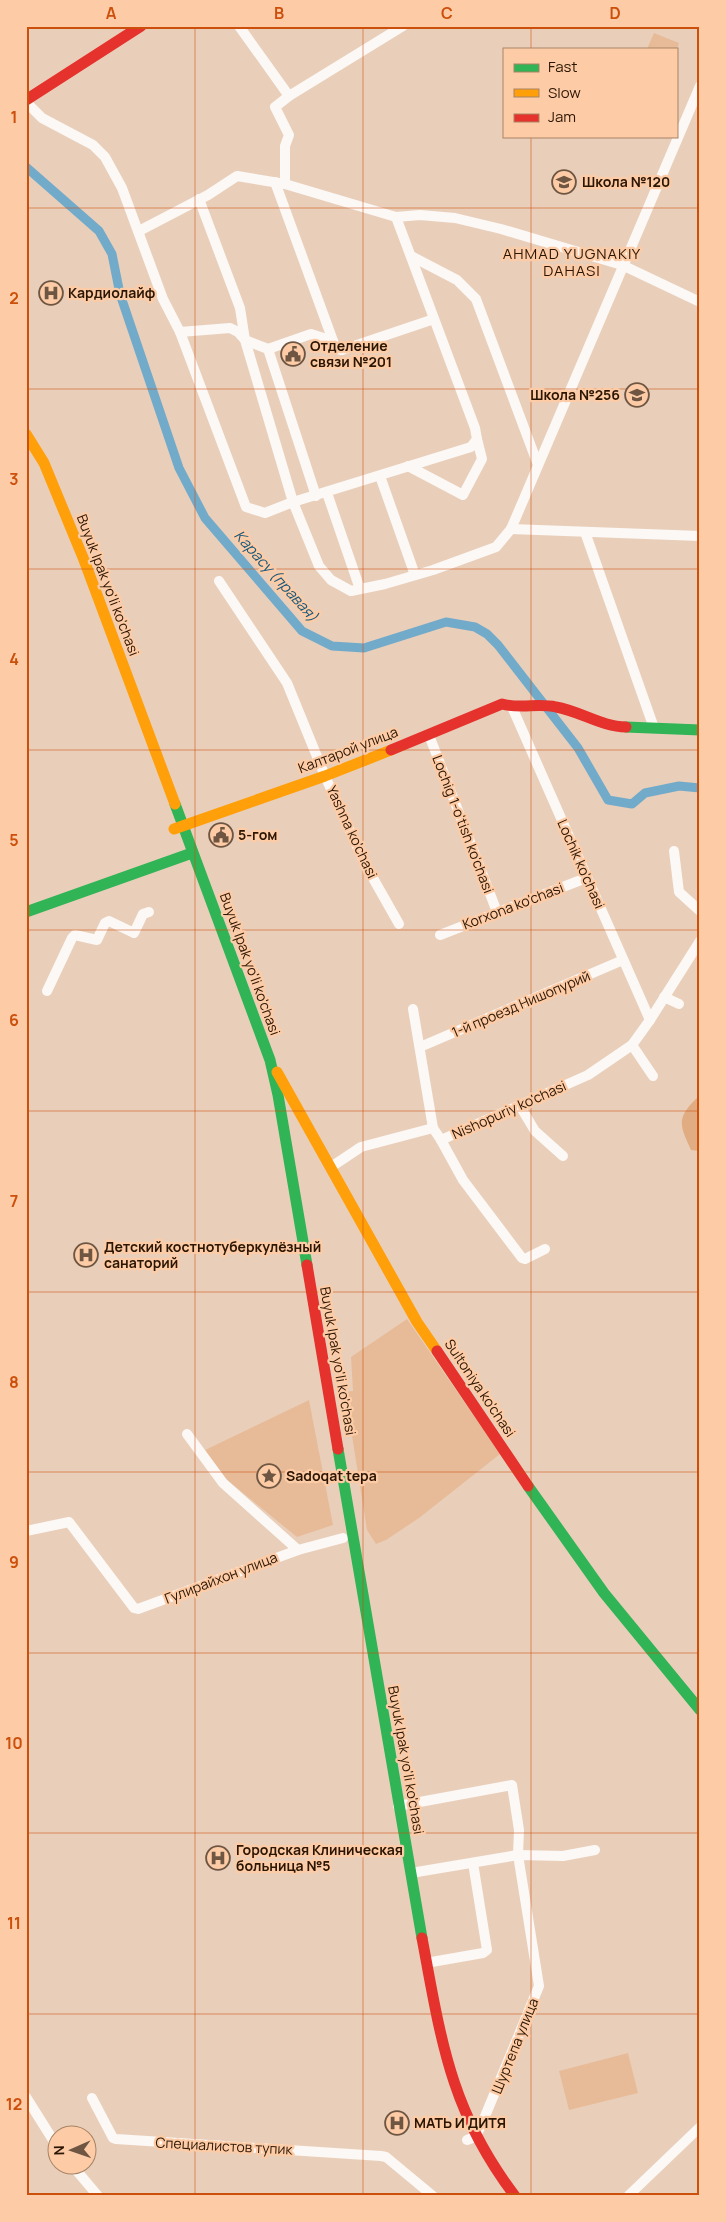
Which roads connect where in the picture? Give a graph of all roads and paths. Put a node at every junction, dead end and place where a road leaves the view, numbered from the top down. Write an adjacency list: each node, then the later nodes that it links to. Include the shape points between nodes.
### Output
1 (141, 26): 6 (main road)
2 (239, 26): 5 (street)
3 (403, 26): 5 (street)
4 (700, 86): 7 (street)
5 (288, 96): 9 (street, via 274,107 289,135)
6 (26, 101): 12 (street, via 42,118 75,134 105,157 122,188)
7 (678, 136)
8 (677, 138): 14 (street)
9 (280, 183): 10 (street, via 237,176); 11 (street); 19 (street)
10 (199, 199): 12 (street); 18 (street, via 240,308)
11 (396, 217): 13 (street); 14 (street, via 455,218)
12 (139, 231): 17 (street, via 163,299)
13 (411, 256): 16 (street); 24 (street, via 456,280 476,299)
14 (622, 265): 15 (street); 24 (street)
15 (700, 302)
16 (434, 319): 19 (street, via 338,351); 22 (street)
17 (180, 332): 18 (street, via 230,328); 29 (street, via 246,507 265,513)
18 (245, 340): 20 (street); 29 (street)
19 (333, 341): 20 (street, via 311,334)
20 (268, 348): 28 (street)
21 (26, 434): 41 (main road, Buyuk Ipak yo'li ko'chasi, via 44,463 84,560)
22 (477, 439): 25 (street, via 471,447); 25 (street, via 482,459 463,495)
23 (26, 452): 41 (main road, Buyuk Ipak yo'li ko'chasi, via 76,564)
24 (538, 465): 30 (street)
25 (408, 466): 26 (street)
26 (380, 476): 27 (street); 33 (street)
27 (327, 493): 28 (street); 35 (street)
28 (316, 496): 29 (street)
29 (293, 502): 35 (street, via 319,566 331,580 351,591)
30 (511, 529): 31 (street); 33 (street, via 496,547)
31 (585, 532): 32 (street); 37 (street)
32 (700, 536)
33 (416, 575): 35 (street)
34 (220, 581): 40 (street, Yashna ko'chasi, via 287,683)
35 (360, 589)
36 (512, 707): 37 (main road, Калтарой улица, via 553,706 574,710 615,727); 39 (main road, Калтарой улица, via 502,704); 44 (street, Lochik ko'chasi)
37 (654, 728): 38 (main road, Калтарой улица)
38 (700, 730)
39 (429, 735): 40 (main road, Калтарой улица); 48 (street, Lochig 1-o'tish ko'chasi)
40 (325, 776): 41 (main road, Калтарой улица); 49 (street, Yashna ko'chasi, via 365,864)
41 (178, 828): 43 (main road, Buyuk Ipak yo'li ko'chasi)
42 (674, 851): 45 (street, via 679,892)
43 (188, 855): 46 (main road); 60 (main road, Buyuk Ipak yo'li ko'chasi); 70 (main road, Buyuk Ipak yo'li ko'chasi, via 260,1062)
44 (586, 878): 48 (street, Korxona ko'chasi); 52 (street, Lochik ko'chasi)
45 (700, 910)
46 (26, 912)
47 (149, 912): 53 (street, via 144,914 134,933 109,921 97,940 75,935)
48 (498, 912): 50 (street, Korxona ko'chasi)
49 (399, 924)
50 (440, 935)
51 (700, 942): 54 (street, Nishopuriy ko'chasi)
52 (623, 960): 57 (street, Lochik ko'chasi); 59 (street, 1-й проезд Нишопурий)
53 (47, 991)
54 (664, 997): 55 (street); 57 (street, Nishopuriy ko'chasi)
55 (679, 1004)
56 (414, 1009): 59 (street)
57 (650, 1020): 58 (street, Nishopuriy ko'chasi)
58 (632, 1045): 61 (street); 62 (street, Nishopuriy ko'chasi, via 588,1075)
59 (420, 1047): 63 (street)
60 (270, 1060): 66 (main road, Sultoniya ko'chasi); 70 (main road, Buyuk Ipak yo'li ko'chasi)
61 (653, 1076)
62 (520, 1106): 64 (street, Nishopuriy ko'chasi); 65 (street, via 535,1131)
63 (433, 1128): 64 (street, Nishopuriy ko'chasi); 66 (street, Nishopuriy ko'chasi, via 361,1146)
64 (441, 1140): 67 (street, via 463,1180 522,1258)
65 (563, 1156)
66 (331, 1166): 72 (main road, Sultoniya ko'chasi, via 392,1281 485,1423 604,1593)
67 (545, 1249)
68 (188, 1434): 71 (street, Гулирайхон улица, via 222,1483)
69 (26, 1531): 71 (street, Гулирайхон улица, via 69,1522 134,1608 138,1609)
70 (348, 1537): 71 (street); 73 (main road, Buyuk Ipak yo'li ko'chasi); 83 (main road, Buyuk Ipak yo'li ko'chasi, via 428,2021 445,2089)
71 (298, 1550)
72 (700, 1710)
73 (398, 1806): 75 (street, Шуртепа улица, via 512,1785 519,1830); 77 (main road, Buyuk Ipak yo'li ko'chasi)
74 (595, 1850): 75 (street, via 563,1856)
75 (518, 1855): 76 (street); 83 (street, Шуртепа улица, via 539,1986 493,2100)
76 (473, 1863): 77 (street); 78 (street, via 486,1950)
77 (411, 1873): 78 (main road, Buyuk Ipak yo'li ko'chasi)
78 (426, 1963): 83 (main road, Buyuk Ipak yo'li ko'chasi, via 449,2073)
79 (26, 2097): 82 (street)
80 (92, 2098): 86 (street, Специалистов тупик, via 116,2139 381,2156)
81 (700, 2127): 89 (street)
82 (48, 2132)
83 (471, 2138): 87 (main road, Buyuk Ipak yo'li ko'chasi); 88 (main road, Buyuk Ipak yo'li ko'chasi)
84 (79, 2174): 85 (street)
85 (98, 2196)
86 (433, 2196)
87 (504, 2196)
88 (514, 2196)
89 (628, 2196)

